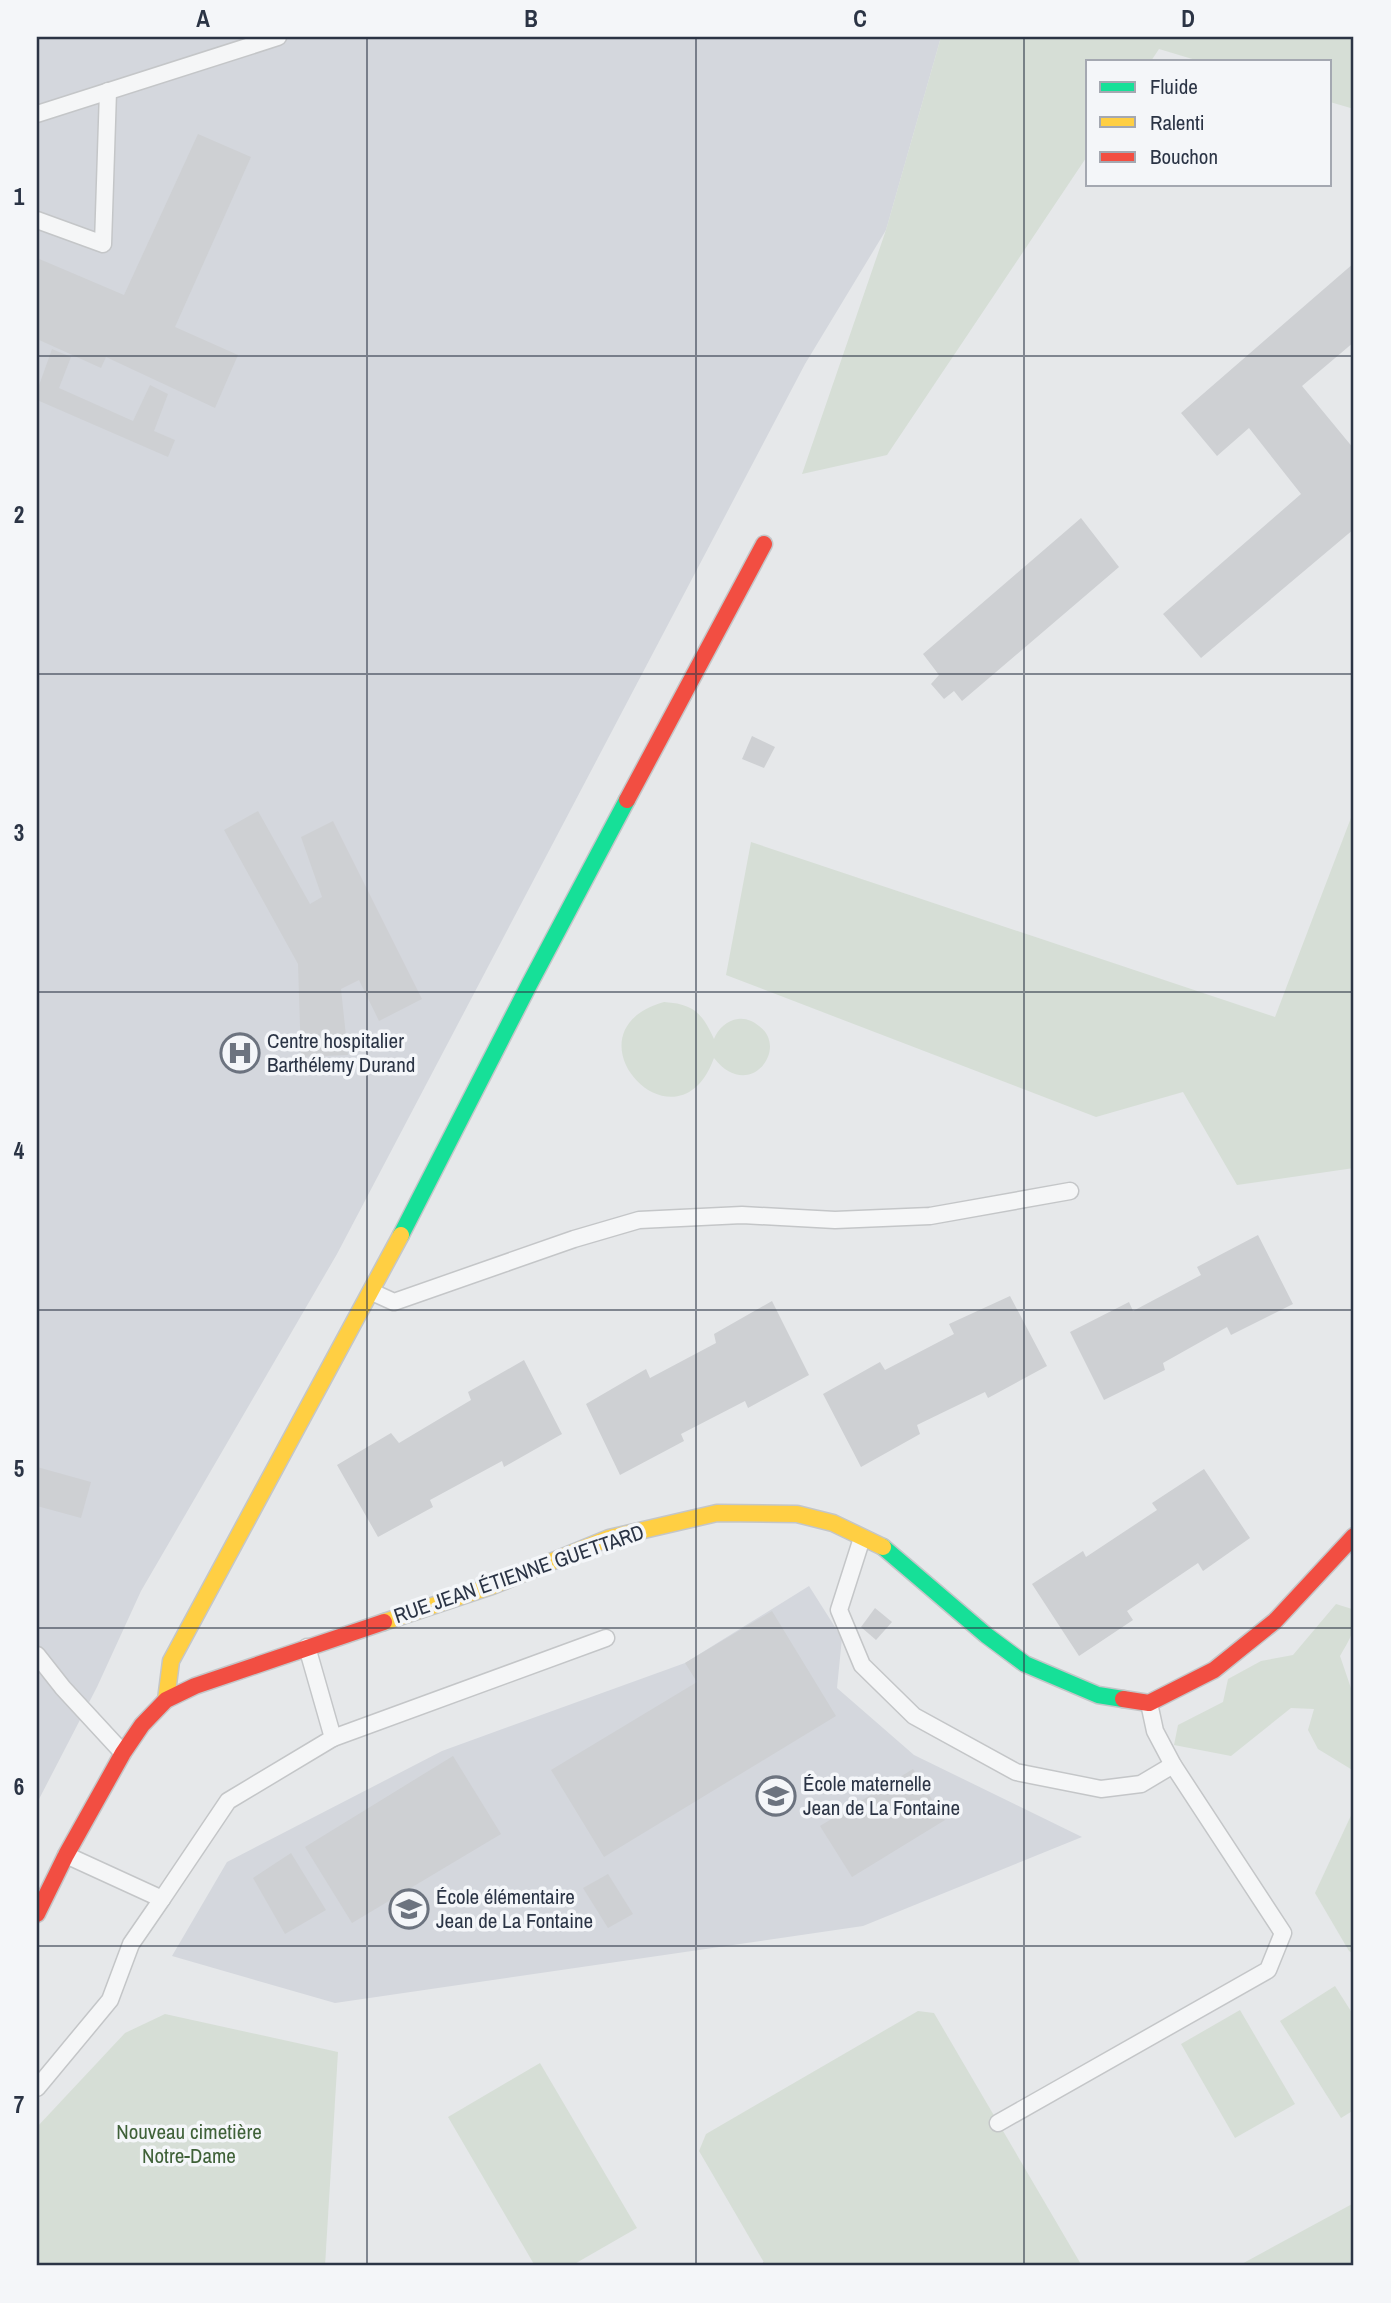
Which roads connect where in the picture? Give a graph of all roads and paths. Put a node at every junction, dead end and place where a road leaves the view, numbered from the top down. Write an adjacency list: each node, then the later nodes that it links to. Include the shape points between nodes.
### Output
1 (278, 37): 2 (lane)
2 (108, 91): 3 (lane); 4 (lane, via 103,244)
3 (37, 114)
4 (37, 220)
5 (764, 544): 7 (street)
6 (1070, 1191): 7 (lane, via 930,1216 835,1220 742,1215 639,1220 394,1302)
7 (372, 1292): 13 (street, via 171,1661)
8 (863, 1536): 11 (street, RUE JEAN ÉTIENNE GUETTARD, via 797,1514 717,1513 610,1538 492,1586); 14 (street, RUE JEAN ÉTIENNE GUETTARD, via 885,1548 1025,1664 1098,1695); 17 (lane, via 839,1610 862,1665 914,1716 1016,1772 1101,1789 1140,1784)
9 (1354, 1536): 14 (street, via 1275,1621 1214,1670)
10 (606, 1638): 15 (lane)
11 (307, 1647): 13 (street, RUE JEAN ÉTIENNE GUETTARD); 15 (lane)
12 (37, 1655): 16 (lane)
13 (166, 1700): 16 (street)
14 (1149, 1703): 17 (lane, via 1155,1731)
15 (333, 1738): 19 (lane, via 228,1801)
16 (123, 1754): 18 (street)
17 (1173, 1765): 22 (lane, via 1283,1933 1268,1970)
18 (66, 1855): 19 (lane); 20 (street)
19 (162, 1899): 21 (lane, via 131,1944 110,2000)
20 (37, 1914)
21 (37, 2088)
22 (998, 2123)

